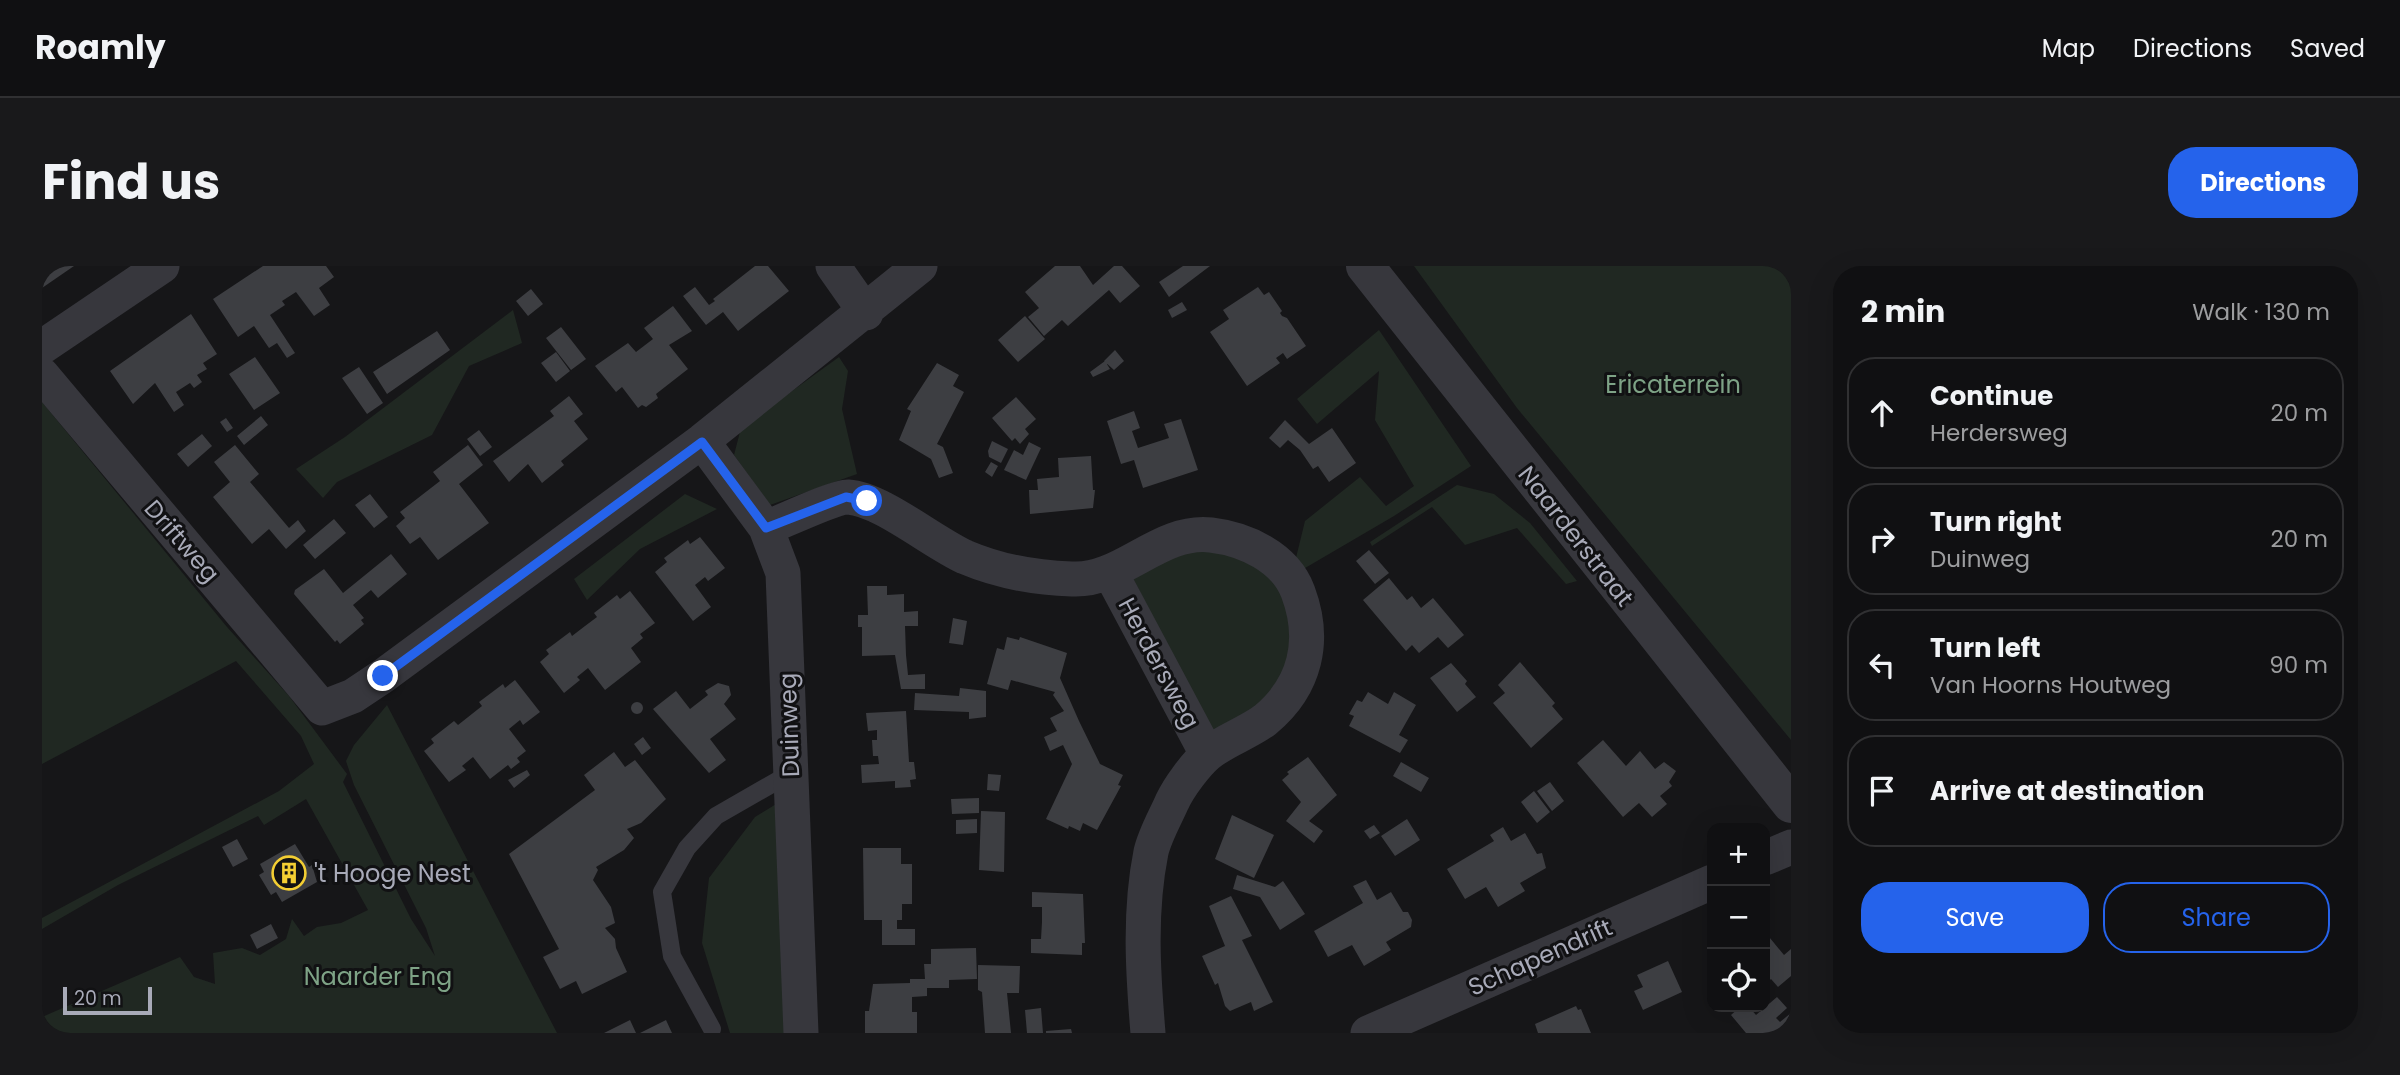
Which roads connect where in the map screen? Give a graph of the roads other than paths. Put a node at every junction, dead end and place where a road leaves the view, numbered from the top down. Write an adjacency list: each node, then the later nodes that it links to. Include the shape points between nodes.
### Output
1 (162, 266): 6 (street)
2 (833, 266): 5 (street)
3 (920, 266): 5 (street)
4 (1364, 266): 13 (street, Naarderstraat)
5 (866, 313): 8 (street)
6 (42, 347)
7 (42, 374): 8 (street, Driftweg, via 322,708 353,696 383,676)
8 (702, 442): 9 (street, Duinweg)
9 (766, 528): 10 (street, Herdersweg, via 846,497 867,501 964,556 1004,571 1074,580); 12 (street, Duinweg, via 783,573)
10 (1110, 572): 11 (street, Herdersweg); 11 (street, Herdersweg, via 1161,544 1206,535 1241,539 1277,562 1295,583 1307,617 1306,656 1292,691 1265,720)
11 (1208, 754): 19 (street, Herdersweg, via 1174,797 1152,850 1143,911)
12 (791, 773): 17 (lane, via 716,816 687,848 662,891 672,956); 18 (street, Duinweg)
13 (1791, 804)
14 (1791, 847): 15 (street)
15 (1770, 856)
16 (1707, 883): 20 (street, Schapendrift)
17 (712, 1029)
18 (800, 1033)
19 (1148, 1033)
20 (1368, 1033)

